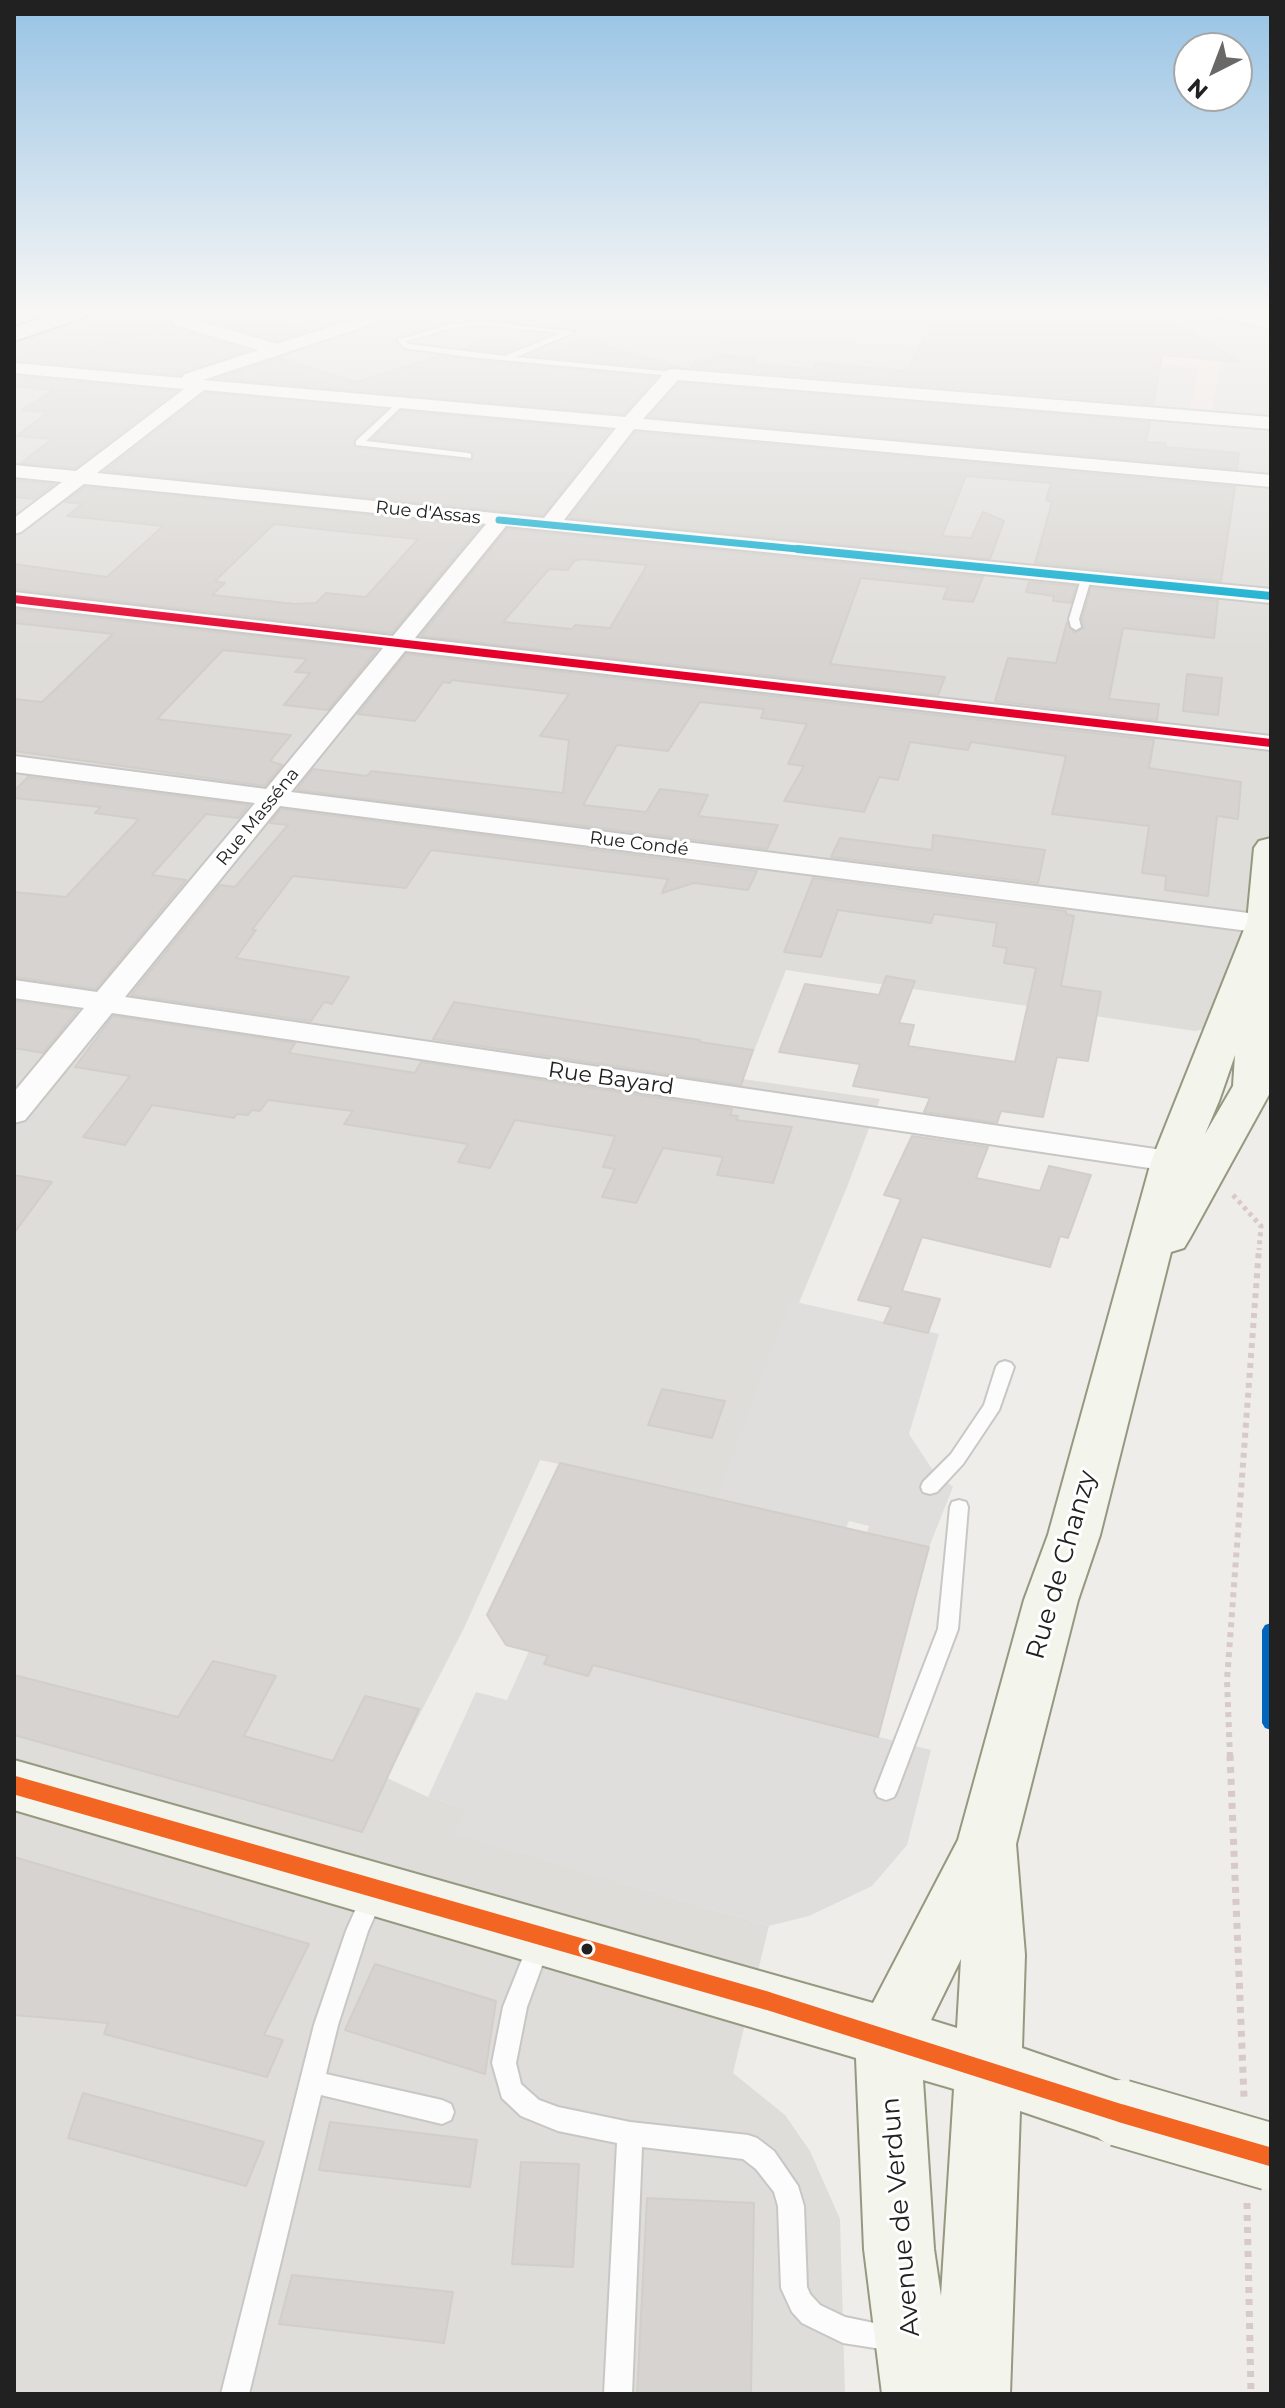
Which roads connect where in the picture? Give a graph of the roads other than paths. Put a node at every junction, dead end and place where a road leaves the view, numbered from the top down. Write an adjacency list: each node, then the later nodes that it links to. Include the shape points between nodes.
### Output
1 (147, 425): 7 (street)
2 (377, 425): 5 (lane, via 359,443)
3 (628, 425): 10 (street)
4 (632, 425): 8 (street)
5 (468, 456)
6 (14, 471): 7 (street, Rue d'Assas)
7 (77, 478): 9 (street, Rue d'Assas); 11 (street)
8 (1271, 481)
9 (500, 520): 10 (street, Rue d'Assas); 16 (street, Rue Masséna)
10 (549, 525): 12 (street, Rue d'Assas)
11 (14, 528)
12 (1086, 579): 13 (street, Rue d'Assas); 15 (lane)
13 (1271, 596)
14 (14, 599): 16 (street)
15 (1076, 627)
16 (398, 643): 17 (street); 19 (street, Rue Masséna)
17 (1271, 743)
18 (14, 764): 19 (street, Rue Condé)
19 (275, 797): 21 (street, Rue Condé); 23 (street, Rue Masséna)
20 (1271, 848): 21 (main road, Rue de Chanzy)
21 (1264, 924): 25 (main road, Rue de Chanzy, via 1253,1086)
22 (14, 989): 23 (street, Rue Bayard)
23 (105, 1003): 24 (street, Rue Masséna); 25 (street, Rue Bayard)
24 (14, 1113)
25 (1190, 1165): 31 (main road, Rue de Chanzy, via 1140,1287)
26 (1005, 1367): 27 (lane, via 993,1406 957,1459)
27 (930, 1487)
28 (959, 1507): 30 (lane, via 948,1629)
29 (14, 1785): 32 (main road)
30 (886, 1791)
31 (987, 1843): 34 (main road, Rue de Chanzy); 35 (main road, Rue de Chanzy, via 993,1955)
32 (375, 1890): 33 (main road); 36 (lane, via 344,1971)
33 (542, 1936): 34 (main road); 38 (lane, via 515,2007 504,2063 511,2090 544,2114)
34 (888, 2040): 35 (main road); 40 (main road, Avenue de Verdun, via 898,2237)
35 (986, 2068): 39 (main road, bridge); 43 (main road)
36 (313, 2082): 37 (lane); 41 (lane)
37 (442, 2112)
38 (630, 2134): 40 (lane, via 748,2147 765,2160 785,2186 791,2206 794,2288 801,2303 811,2314); 42 (lane)
39 (1254, 2153)
40 (915, 2367)
41 (235, 2394)
42 (618, 2394)
43 (973, 2394)

